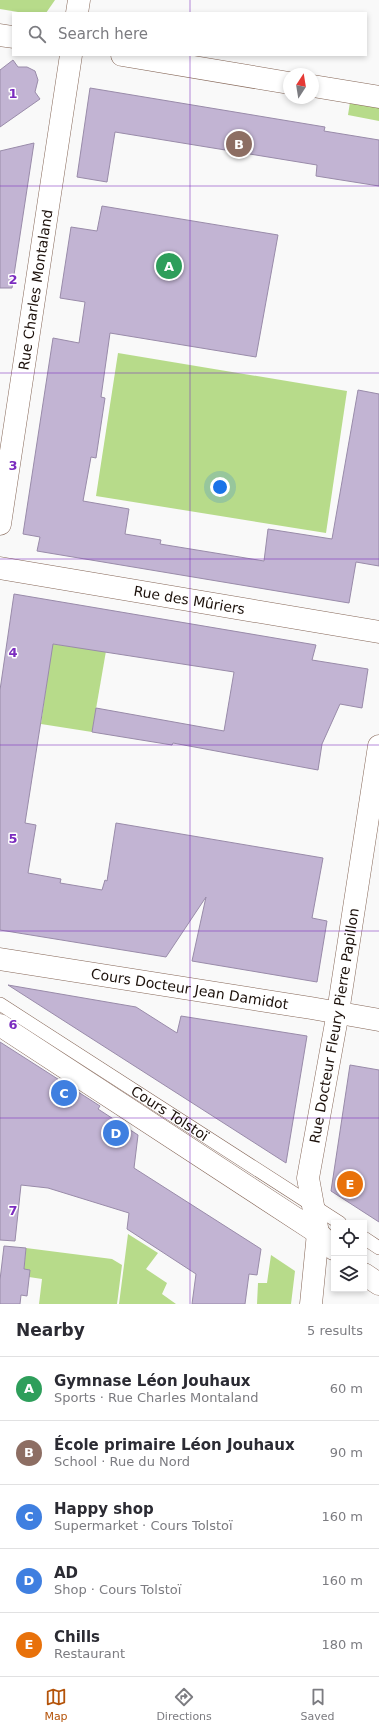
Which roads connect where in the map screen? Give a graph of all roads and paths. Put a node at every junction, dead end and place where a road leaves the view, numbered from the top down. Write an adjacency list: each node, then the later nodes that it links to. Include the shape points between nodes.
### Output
1 (79, 0): 2 (street)
2 (77, 12)
3 (0, 35): 4 (street)
4 (12, 37)
5 (71, 56): 10 (street, Rue Charles Montaland)
6 (128, 56): 7 (street)
7 (283, 81)
8 (319, 87): 9 (street)
9 (379, 97)
10 (0, 524)
11 (0, 568): 12 (street, Rue des Mûriers)
12 (379, 632)
13 (379, 746): 16 (street, Rue Docteur Fleury Pierre Papillon)
14 (0, 959): 16 (street, Cours Docteur Jean Damidot)
15 (0, 1004): 19 (lane, Cours Tolstoï)
16 (338, 1012): 17 (street, Cours Docteur Jean Damidot); 19 (street, Rue Docteur Fleury Pierre Papillon, via 308,1178)
17 (379, 1020)
18 (0, 1025): 21 (street, Cours Tolstoï)
19 (313, 1205): 20 (lane, Cours Tolstoï); 21 (street, Rue Docteur Fleury Pierre Papillon)
20 (336, 1220)
21 (318, 1233): 23 (street, Cours Tolstoï); 27 (street, Rue Docteur Fleury Pierre Papillon)
22 (367, 1240): 24 (lane)
23 (331, 1246)
24 (379, 1248)
25 (367, 1276): 26 (street)
26 (379, 1284)
27 (311, 1304)

